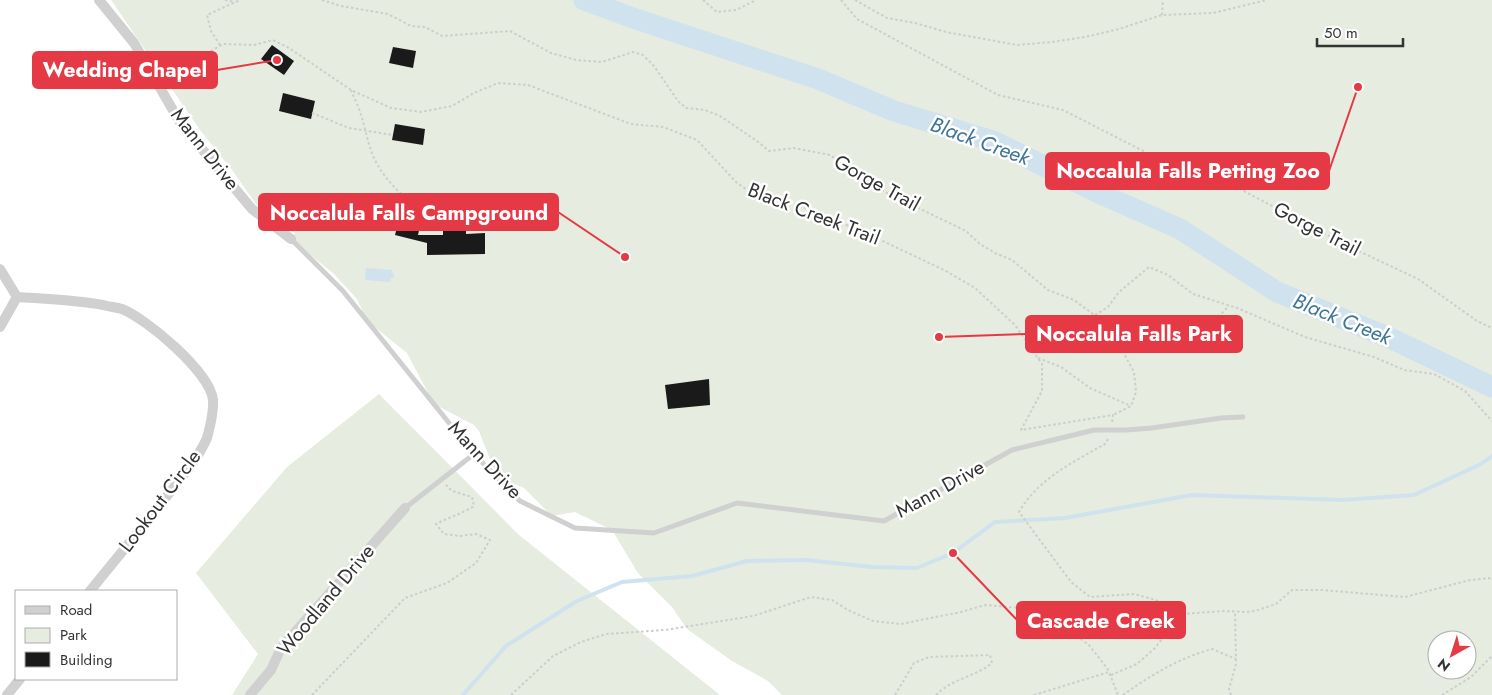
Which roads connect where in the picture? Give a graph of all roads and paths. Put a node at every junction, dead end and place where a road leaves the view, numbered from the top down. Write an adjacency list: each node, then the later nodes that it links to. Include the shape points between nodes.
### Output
1 (99, 0): 20 (street, Mann Drive, via 134,43 182,124 252,209)
2 (225, 0): 11 (path)
3 (240, 0): 11 (path)
4 (322, 0): 24 (path, Gorge Trail, via 388,14 410,26 425,27 442,36 510,31 551,53 576,60 602,62 633,52 643,55 686,108 720,116 769,151 794,148 830,155 883,191 966,231 980,244 1012,260 1048,290 1074,300)
5 (703, 0): 6 (path, via 717,12 736,10)
6 (756, 0)
7 (841, 0): 27 (path, Gorge Trail, via 857,19 998,95 1063,110 1155,157 1240,189 1418,279)
8 (854, 0): 12 (path, via 887,18 1017,44 1085,36)
9 (1163, 0): 12 (path)
10 (1267, 0): 12 (path, via 1212,13)
11 (235, 2): 13 (path, via 207,15 211,31)
12 (1162, 15)
13 (220, 45): 14 (path); 15 (path, Black Creek Trail, via 254,45 273,40)
14 (202, 56)
15 (351, 90): 17 (path); 29 (path, Black Creek Trail, via 391,108 421,112 452,106 498,84 528,85 631,124 663,127 697,140 737,183 752,193 776,196 868,234 976,288 1014,326)
16 (312, 113): 17 (path)
17 (365, 131): 18 (path); 19 (path, via 376,161 389,180 405,199)
18 (393, 135)
19 (429, 217)
20 (291, 239): 36 (lane, Mann Drive, via 343,292)
21 (0, 269): 22 (street)
22 (17, 297): 26 (street); 40 (street, Lookout Circle, via 84,302 121,309 138,317 194,366 208,384 213,400 211,420 199,452)
23 (1230, 305): 24 (path, via 1193,294 1168,275 1148,266 1119,292 1108,308); 25 (path, via 1204,330 1157,337); 34 (path, via 1305,337 1374,357 1404,370 1434,374 1465,391)
24 (1095, 315): 25 (path, Gorge Trail)
25 (1101, 324): 28 (path, Gorge Trail)
26 (0, 327)
27 (1492, 328)
28 (1106, 335): 29 (path, via 1082,344 1071,336 1044,339); 31 (path, Gorge Trail, via 1134,372 1136,392)
29 (1032, 352): 30 (path, Black Creek Trail)
30 (1036, 357): 31 (path, via 1060,367 1090,388); 32 (path, Black Creek Trail, via 1042,364 1042,391 1022,430)
31 (1131, 406): 32 (path)
32 (1113, 415): 35 (path)
33 (1243, 418): 35 (lane, Mann Drive)
34 (1492, 421)
35 (1112, 430): 36 (lane, Mann Drive, via 1094,430 1012,450 884,521 737,503 654,533 575,528 520,501); 42 (path, via 1105,444 1061,468 1026,499 1018,512 1071,582 1090,597 1134,594 1156,600)
36 (474, 454): 37 (lane)
37 (440, 480): 38 (lane); 49 (path, via 452,491 472,497 474,506 436,524 444,534 476,534 490,540 476,563 447,583 405,598)
38 (405, 508): 48 (street, Woodland Drive, via 280,648 270,670)
39 (1492, 578): 41 (path, via 1470,580 1405,597 1292,590 1276,604 1255,611)
40 (91, 590)
41 (1235, 612): 42 (path); 44 (path)
42 (1181, 614): 45 (path, via 1155,648 1137,664)
43 (1492, 656): 57 (path, via 1471,677)
44 (1236, 659): 55 (path, via 1212,649 1190,655 1153,674); 56 (path, via 1229,689)
45 (1110, 673): 50 (path, via 1089,645 1061,624 1030,609 985,604 901,624 873,621 832,600 811,597 753,616 665,630 606,634 581,642 553,656); 53 (path); 54 (path)
46 (19, 680): 47 (street)
47 (7, 695)
48 (250, 695)
49 (312, 695)
50 (511, 695)
51 (895, 695): 52 (path, via 914,663 929,657 990,655 992,663 982,671 943,688)
52 (936, 695)
53 (1034, 695)
54 (1118, 695)
55 (1123, 695)
56 (1231, 695)
57 (1442, 695)

